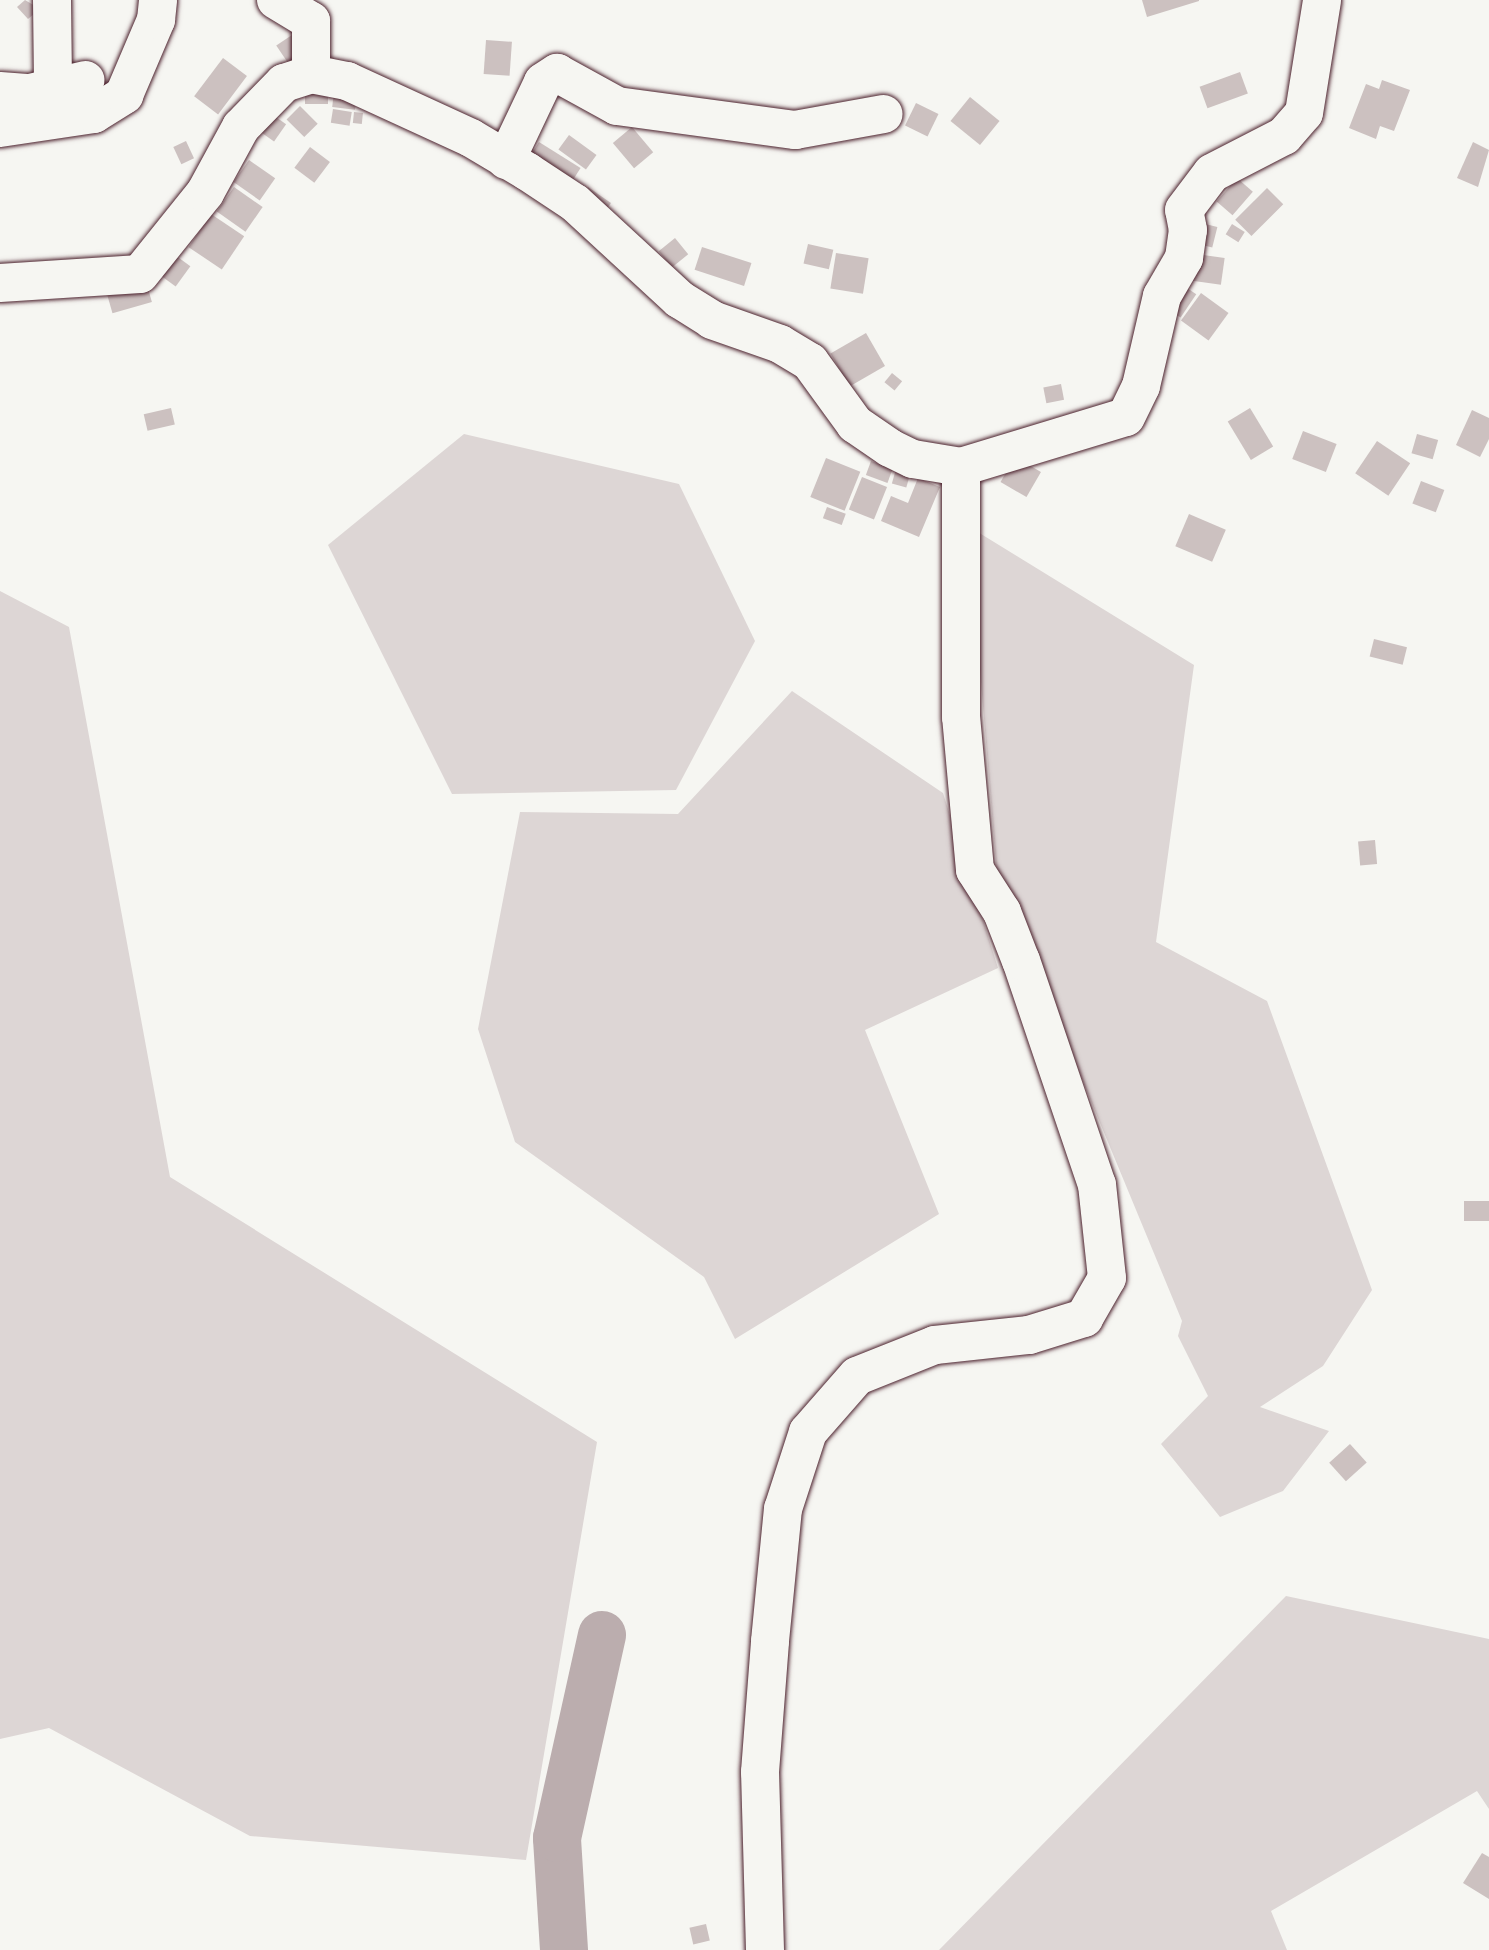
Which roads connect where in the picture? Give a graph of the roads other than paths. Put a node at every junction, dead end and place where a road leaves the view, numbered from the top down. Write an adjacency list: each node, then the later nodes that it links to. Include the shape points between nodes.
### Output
1 (52, 0): 7 (street, via 69,84)
2 (158, 0): 9 (street, via 156,20 124,95 94,114)
3 (276, 0): 5 (street)
4 (1322, 0): 12 (street, via 1304,113 1284,136 1212,173 1184,210 1184,258 1162,296 1141,386 1126,417)
5 (320, 11): 6 (street)
6 (311, 74): 10 (street, via 347,81); 11 (street, via 284,83 241,127 205,193 140,274)
7 (0, 91)
8 (884, 114): 10 (street, via 795,130 617,106 557,73 543,82)
9 (0, 128)
10 (506, 160): 12 (street, via 575,203 679,299 712,320 780,344 810,362 855,424 890,448 913,459)
11 (0, 283)
12 (961, 467): 13 (street, via 961,717 975,870 1002,912 1021,961 1097,1185 1107,1278 1084,1318 1029,1335 935,1345 857,1376 808,1432 783,1509 770,1641 760,1772)
13 (765, 1950)

